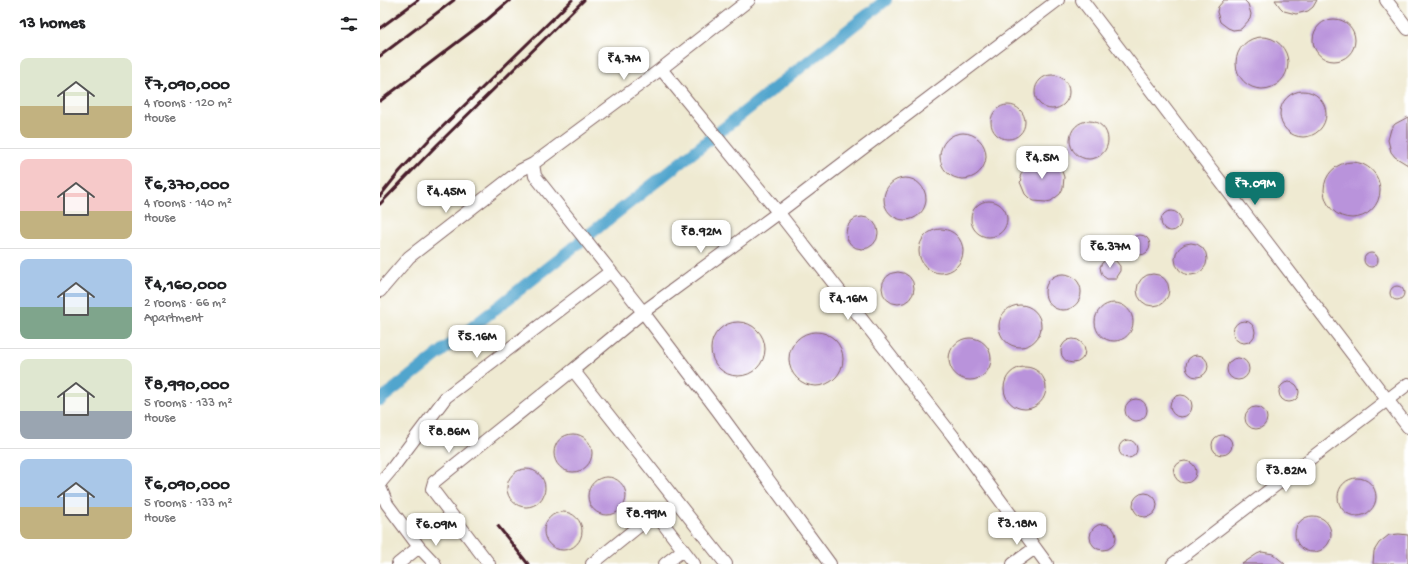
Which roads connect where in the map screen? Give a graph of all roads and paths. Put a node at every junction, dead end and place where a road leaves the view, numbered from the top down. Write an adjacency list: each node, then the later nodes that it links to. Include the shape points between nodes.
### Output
1 (749, 0): 6 (street)
2 (1058, 0): 8 (street)
3 (1082, 0): 14 (street)
4 (1386, 0): 5 (street)
5 (1408, 29)
6 (661, 68): 7 (street); 8 (street)
7 (533, 164): 9 (street, via 535,176); 10 (street, via 410,258)
8 (778, 212): 11 (street); 19 (street, via 953,436)
9 (610, 272): 11 (street); 16 (street, via 446,397)
10 (380, 291)
11 (643, 312): 12 (street); 28 (street)
12 (574, 370): 23 (street, via 434,482 432,489); 27 (street)
13 (1408, 384): 14 (street)
14 (1387, 400): 15 (street); 31 (street)
15 (1408, 427)
16 (380, 483)
17 (380, 487): 18 (street, via 387,504)
18 (419, 547): 21 (street); 22 (street)
19 (1035, 548): 29 (street); 30 (street)
20 (683, 550): 24 (street, via 655,513); 25 (street); 26 (street)
21 (398, 564)
22 (435, 564)
23 (489, 564)
24 (592, 564)
25 (665, 564)
26 (694, 564)
27 (726, 564)
28 (830, 564)
29 (1013, 564)
30 (1047, 564)
31 (1173, 564)

